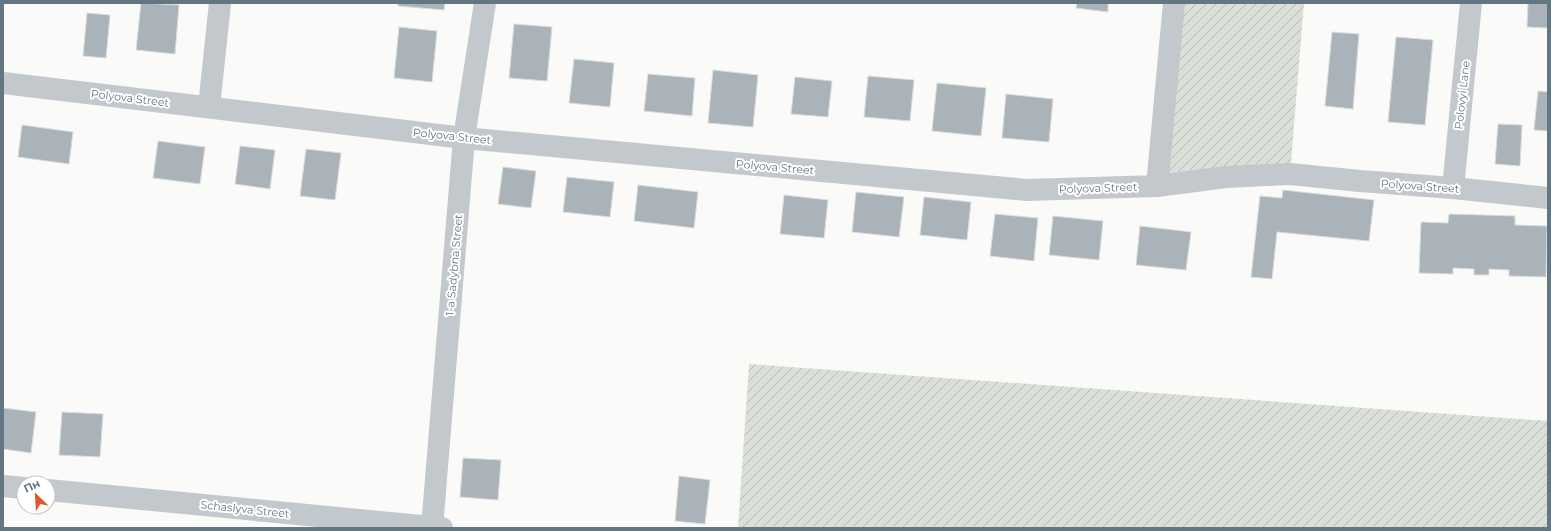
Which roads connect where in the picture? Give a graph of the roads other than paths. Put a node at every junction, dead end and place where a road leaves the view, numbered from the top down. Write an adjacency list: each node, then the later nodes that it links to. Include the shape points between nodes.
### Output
1 (220, 3): 6 (street)
2 (485, 3): 7 (street, 1-a Sadybna Street)
3 (1174, 3): 8 (street)
4 (1471, 3): 9 (street, Polovyi Lane)
5 (3, 83): 6 (street, Polyova Street)
6 (209, 107): 7 (street, Polyova Street)
7 (464, 138): 8 (street, Polyova Street, via 1027,190); 14 (street, 1-a Sadybna Street)
8 (1157, 186): 9 (street, Polyova Street, via 1226,177 1290,174)
9 (1453, 188): 10 (street, Polyova Street)
10 (1548, 198)
11 (3, 486): 12 (street)
12 (16, 487)
13 (56, 491): 14 (street, Schaslyva Street)
14 (436, 528)

